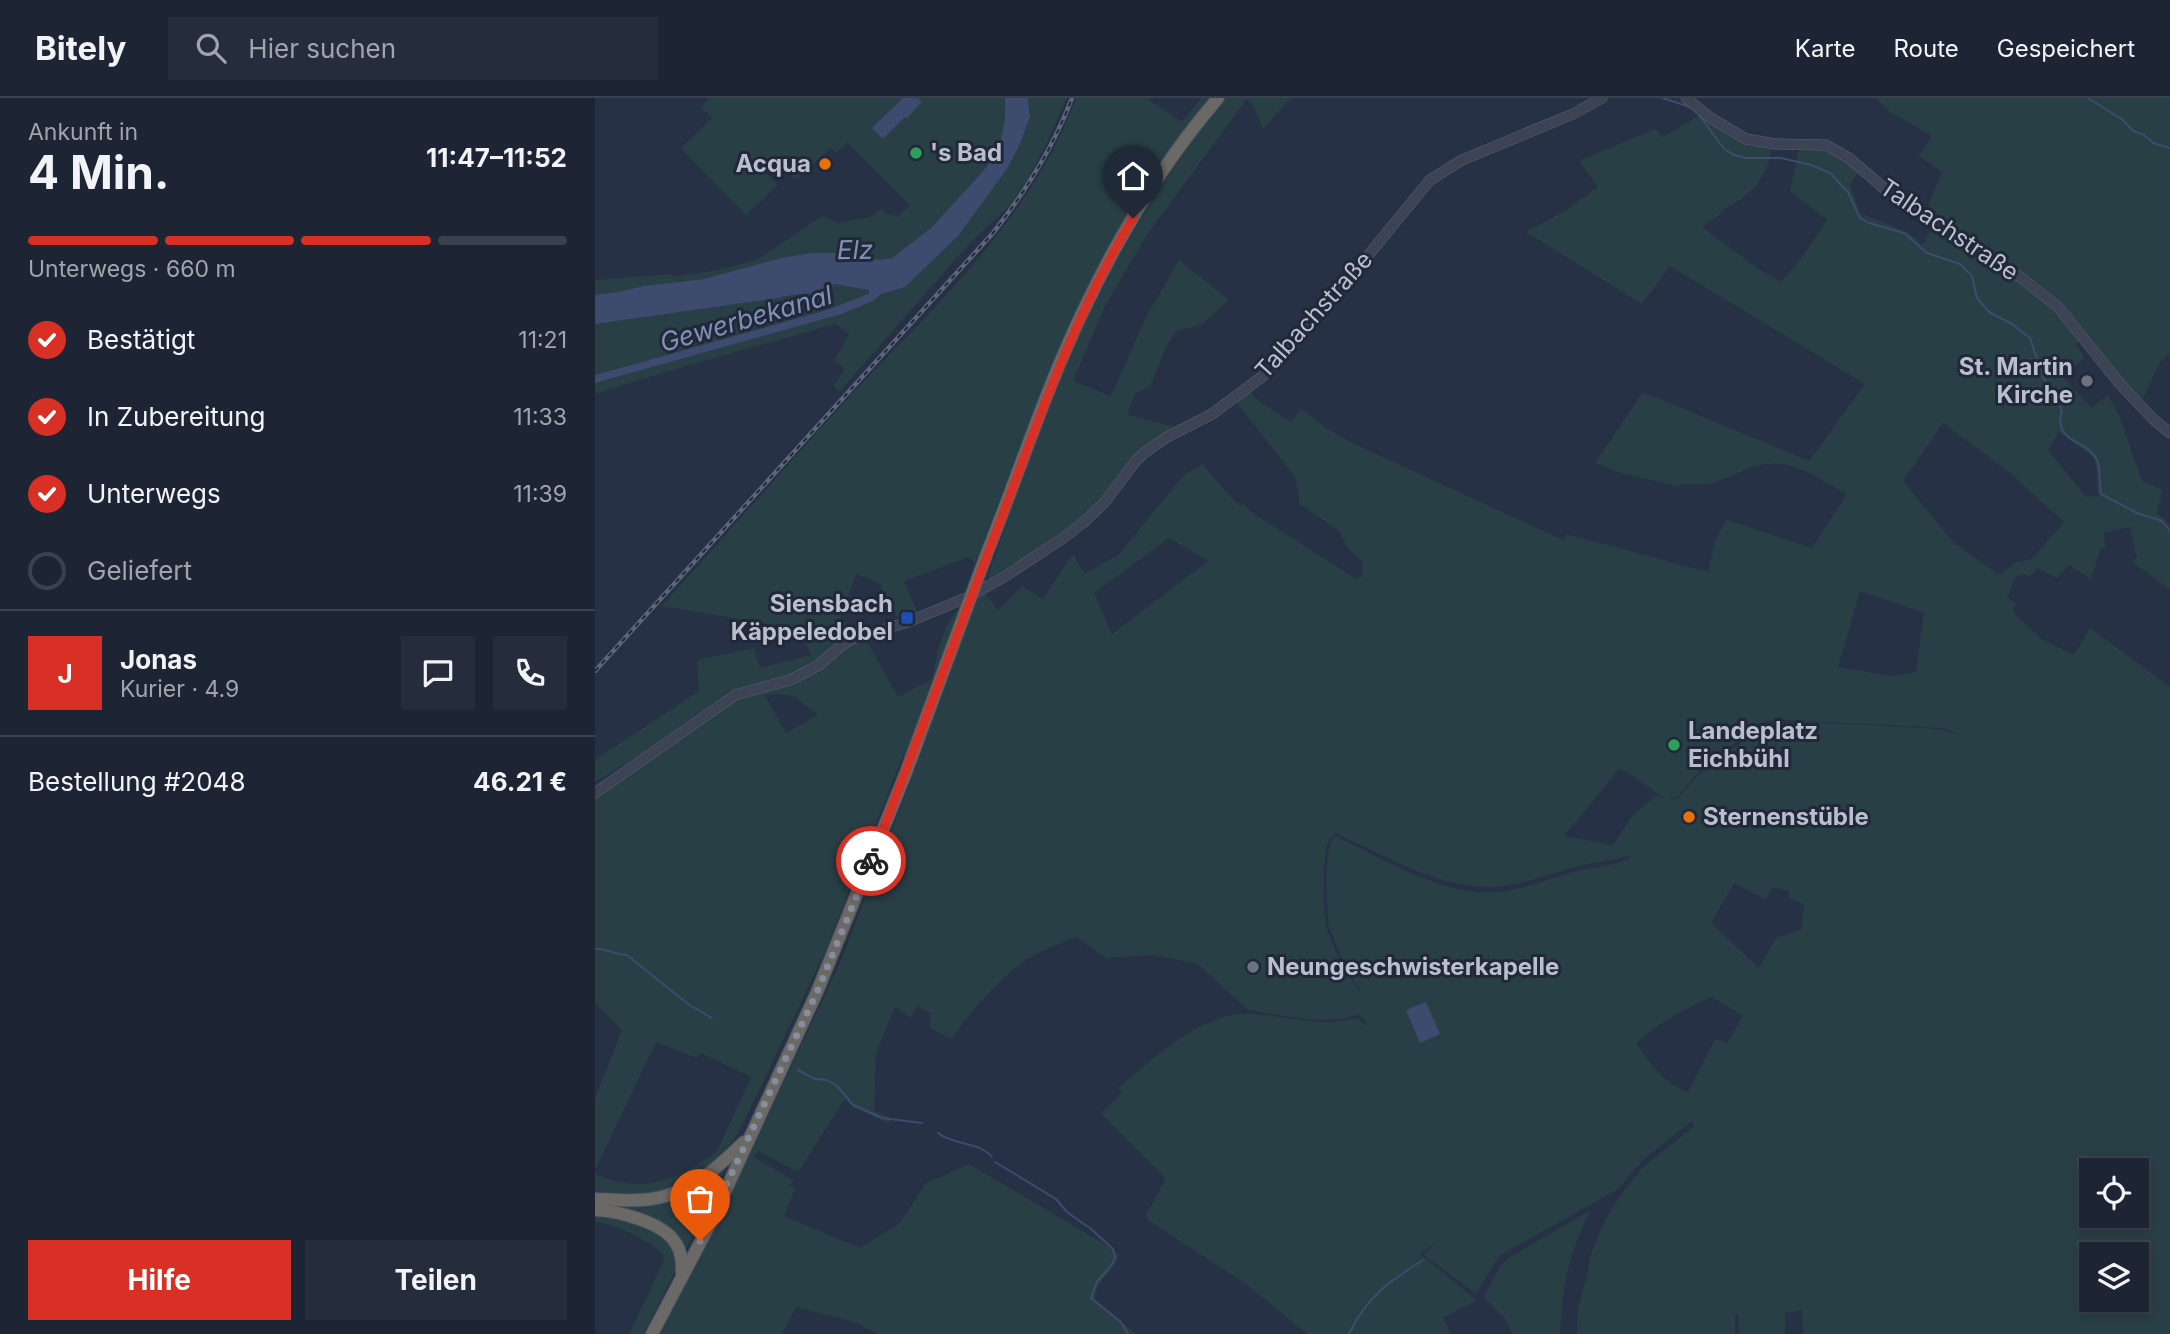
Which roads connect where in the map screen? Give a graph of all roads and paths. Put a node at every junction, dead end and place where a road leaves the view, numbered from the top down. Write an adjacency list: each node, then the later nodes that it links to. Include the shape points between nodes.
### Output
1 (1218, 98): 6 (highway, bridge, via 1152,188 1086,304 1032,433 833,955)
2 (1602, 98): 5 (street, Talbachstraße, via 1469,156 1430,180 1297,340 1245,391 1144,453 1105,502 1062,539 968,597 852,639 801,675 735,695)
3 (1686, 98): 4 (street, Talbachstraße, via 1746,139 1826,145 1849,158 1892,196 2020,277 2058,307 2120,384)
4 (2170, 433)
5 (595, 793)
6 (750, 1138): 7 (highway, via 686,1189 651,1199); 9 (highway)
7 (595, 1199)
8 (595, 1210): 9 (highway, via 624,1214 666,1232 679,1250)
9 (682, 1276): 10 (highway)
10 (652, 1334)

